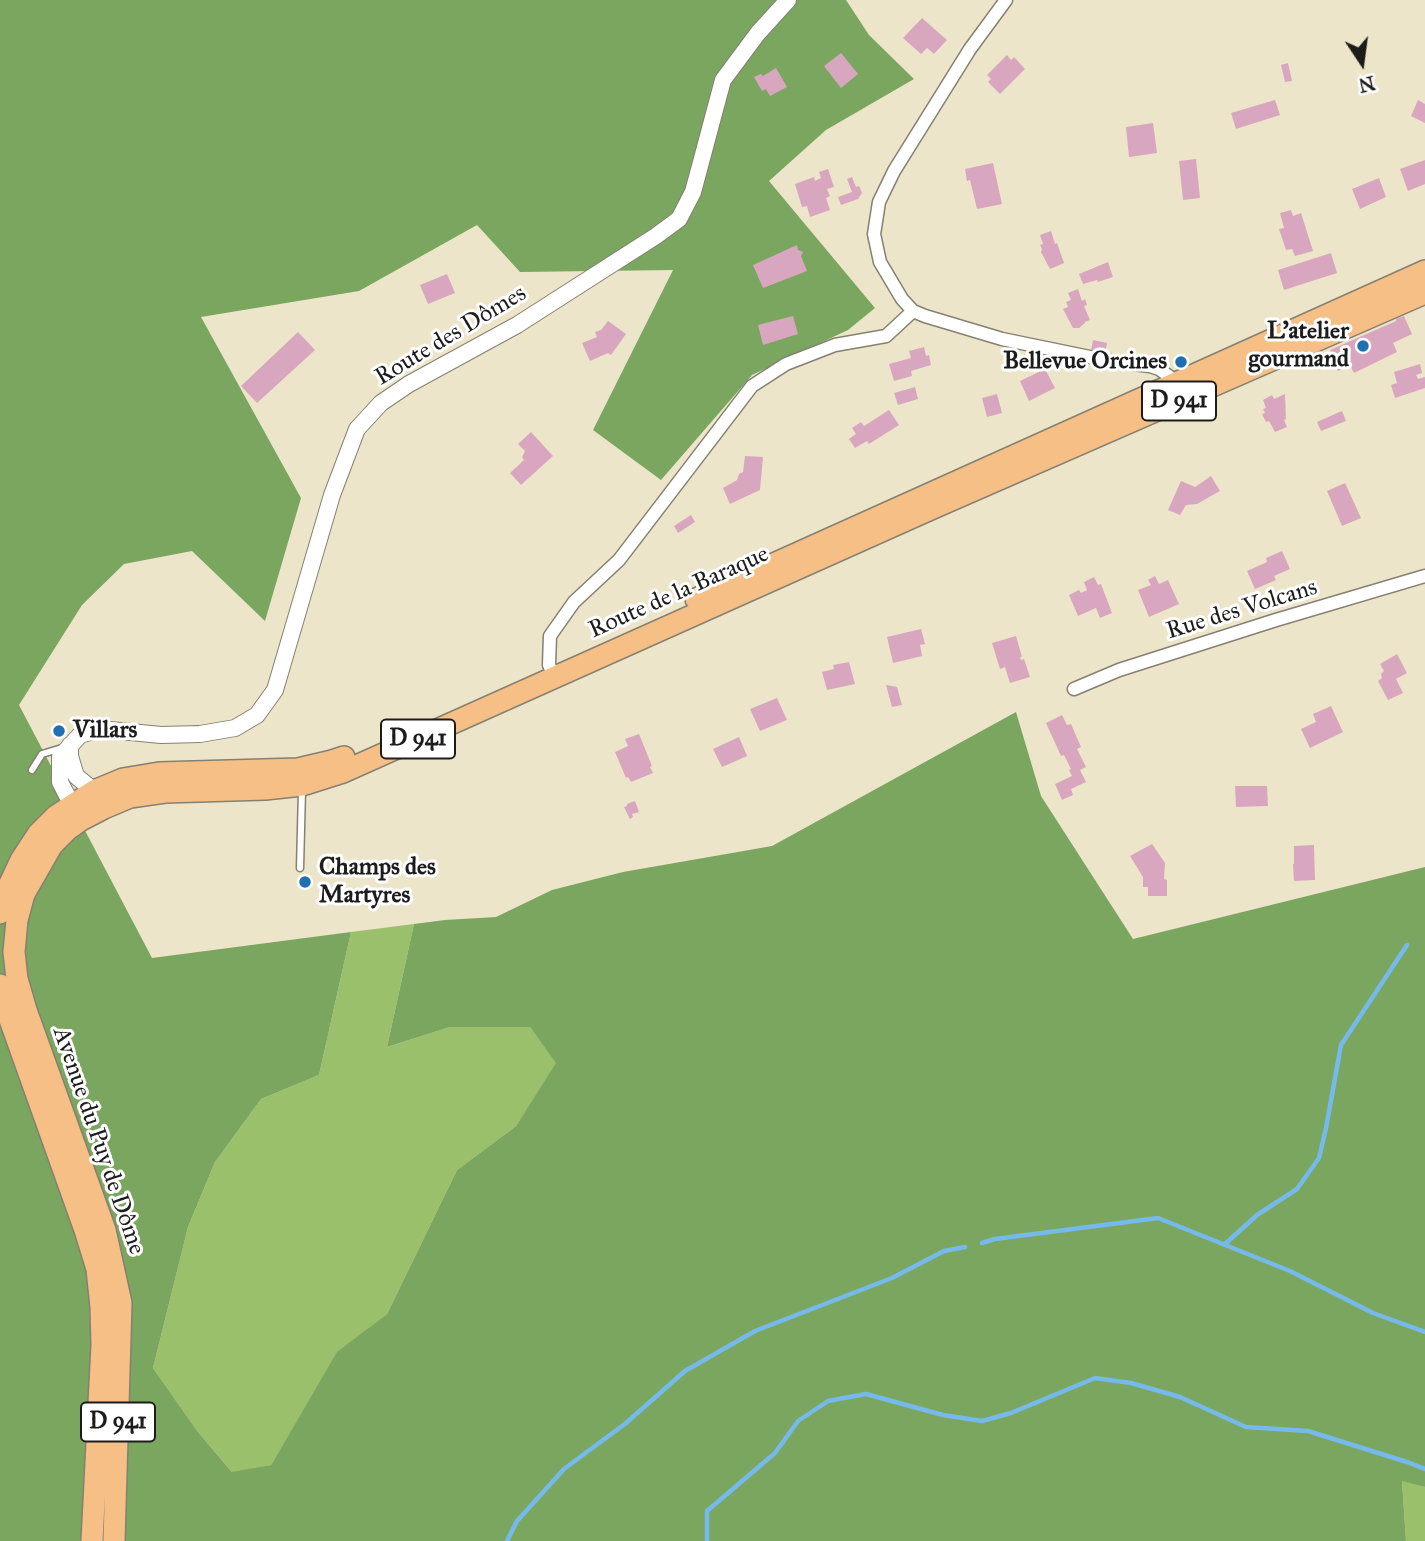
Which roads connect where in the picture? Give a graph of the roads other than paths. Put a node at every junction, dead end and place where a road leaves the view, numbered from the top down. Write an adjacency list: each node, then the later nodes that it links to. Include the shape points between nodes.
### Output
1 (788, 0): 10 (street, Route des Dômes, via 723,80 693,192 678,219 517,325 409,384 381,403 357,429 332,495 275,690 257,715 235,728 200,734 100,729 80,735)
2 (1006, 0): 5 (street, via 970,49 894,171 880,202 874,234 880,262)
3 (1425, 271): 6 (main road, Route de la Baraque / D 941)
4 (1425, 293): 6 (main road, Route de la Baraque / D 941)
5 (913, 311): 6 (street, via 1002,339 1150,366); 8 (street, via 886,336 835,345 786,364 752,386 619,561 574,602 550,636)
6 (1182, 390): 8 (main road, Route de la Baraque / D 941, via 946,503)
7 (1425, 576): 9 (street, Rue des Volcans, via 1119,670)
8 (552, 671): 12 (main road, Route de la Baraque / D 941, via 344,772); 13 (main road, Route de la Baraque / D 941, via 332,761 298,769 159,773 123,779)
9 (1073, 689)
10 (70, 745): 11 (lane, via 42,754); 13 (street, via 76,776); 14 (street, via 60,757 60,782)
11 (32, 769)
12 (302, 785): 13 (main road, Route de la Baraque / D 941); 15 (lane)
13 (99, 799): 14 (main road, Route de la Baraque / D 941); 17 (main road, Route de la Baraque / D 941, via 52,845 40,864 24,894)
14 (74, 808): 16 (main road, Route de la Baraque / D 941, via 56,816 38,834 20,860); 17 (street, Route de la Baraque, via 45,836 14,892 8,920)
15 (300, 868)
16 (0, 913)
17 (14, 952): 19 (main road, Route de la Baraque / D 941)
18 (0, 985): 19 (main road, D 941)
19 (18, 1013): 20 (main road, Avenue du Puy de Dôme / D 941, via 97,1269 102,1345); 21 (main road, Avenue du Puy de Dôme / D 941, via 105,1230 117,1277 121,1303)
20 (92, 1541)
21 (114, 1541)

